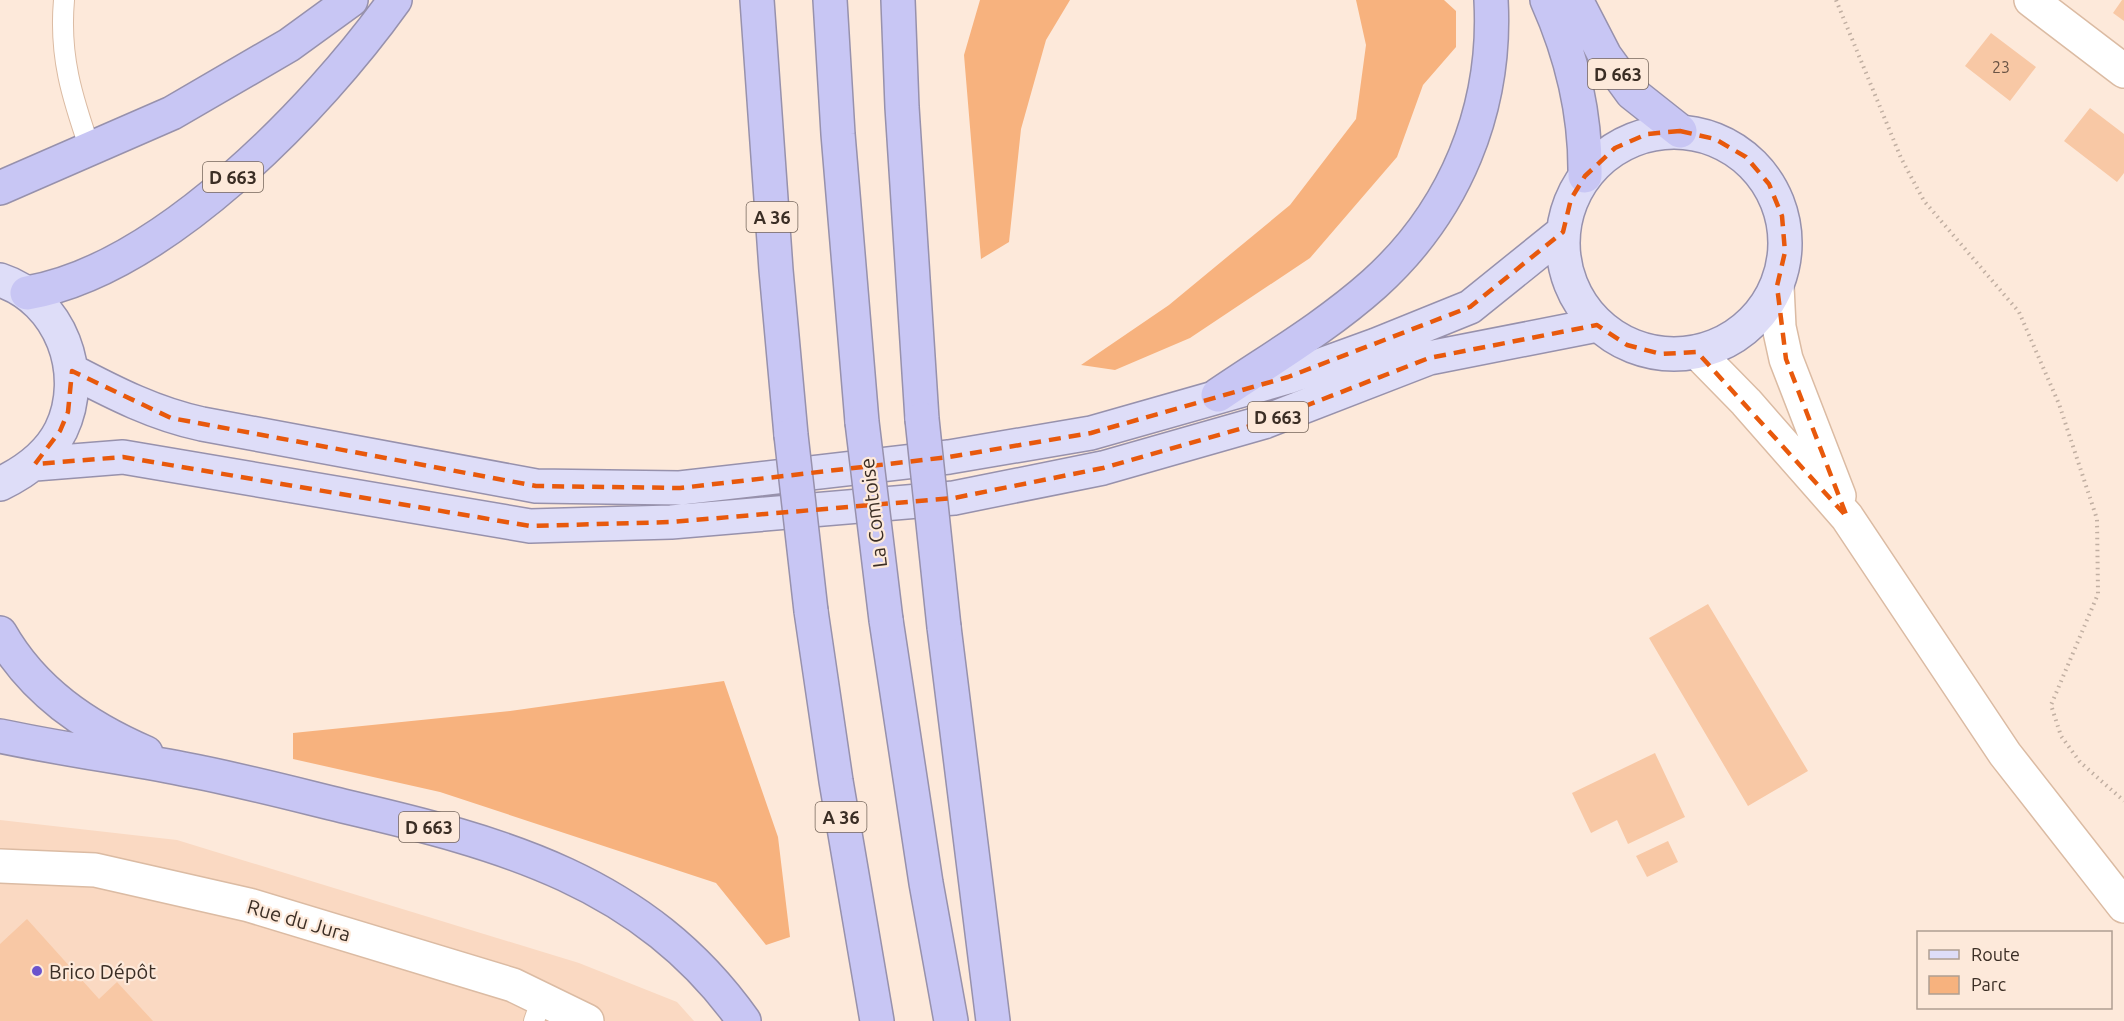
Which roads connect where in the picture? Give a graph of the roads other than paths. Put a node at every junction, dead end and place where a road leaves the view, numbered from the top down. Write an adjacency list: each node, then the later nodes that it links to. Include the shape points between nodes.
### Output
1 (64, 0): 13 (lane, via 61,33 70,90)
2 (351, 0): 13 (highway, via 230,82)
3 (394, 0): 18 (highway, D 663, via 299,113 254,159 183,219 89,276 56,288)
4 (757, 0): 34 (highway, A 36, bridge, via 775,259 811,611)
5 (831, 0): 35 (highway, La Comtoise, bridge, via 862,423 886,620)
6 (898, 0): 36 (highway, bridge, via 922,419)
7 (1491, 0): 22 (highway, via 1492,38 1483,101 1460,171 1433,217 1395,264 1373,284)
8 (1547, 0): 14 (highway, D 663, via 1579,98 1586,149)
9 (1576, 0): 12 (highway, D 663, via 1605,56 1632,93)
10 (2031, 0): 11 (main road)
11 (2124, 71)
12 (1680, 131): 14 (main road, via 1647,134 1615,148); 17 (main road, via 1715,139 1746,157 1769,184 1782,216 1785,252)
13 (90, 149): 15 (highway)
14 (1585, 176): 16 (main road, via 1571,199)
15 (0, 188)
16 (1563, 232): 19 (main road, via 1564,267 1576,298); 22 (main road, D 663, via 1470,308 1288,377)
17 (1777, 286): 20 (main road, via 1758,316 1740,332); 25 (main road, via 1779,327 1786,359)
18 (13, 287): 21 (main road, via 44,309 58,327)
19 (1597, 325): 20 (main road, via 1627,345 1661,354); 23 (main road, D 663, via 1428,358 1264,422 1103,468 954,498 671,522 530,526 123,457)
20 (1697, 352): 25 (main road)
21 (72, 371): 22 (main road, D 663, via 171,418 536,486 680,488 950,457 1091,433); 23 (main road, via 68,412 60,431)
22 (1218, 395)
23 (34, 464): 24 (main road)
24 (0, 484)
25 (1847, 518): 30 (main road, via 2005,754)
26 (0, 633): 28 (highway, D 663, via 25,671 64,706 122,742)
27 (0, 736): 28 (highway, D 663)
28 (183, 769): 33 (highway, D 663, via 468,837 554,868 601,891 674,944 708,975)
29 (0, 867): 31 (main road, Rue du Jura, via 94,870 249,905 513,985)
30 (2124, 906)
31 (538, 1010): 32 (main road, Rue du Jura)
32 (586, 1021)
33 (744, 1021)
34 (877, 1021)
35 (951, 1021)
36 (993, 1021)

